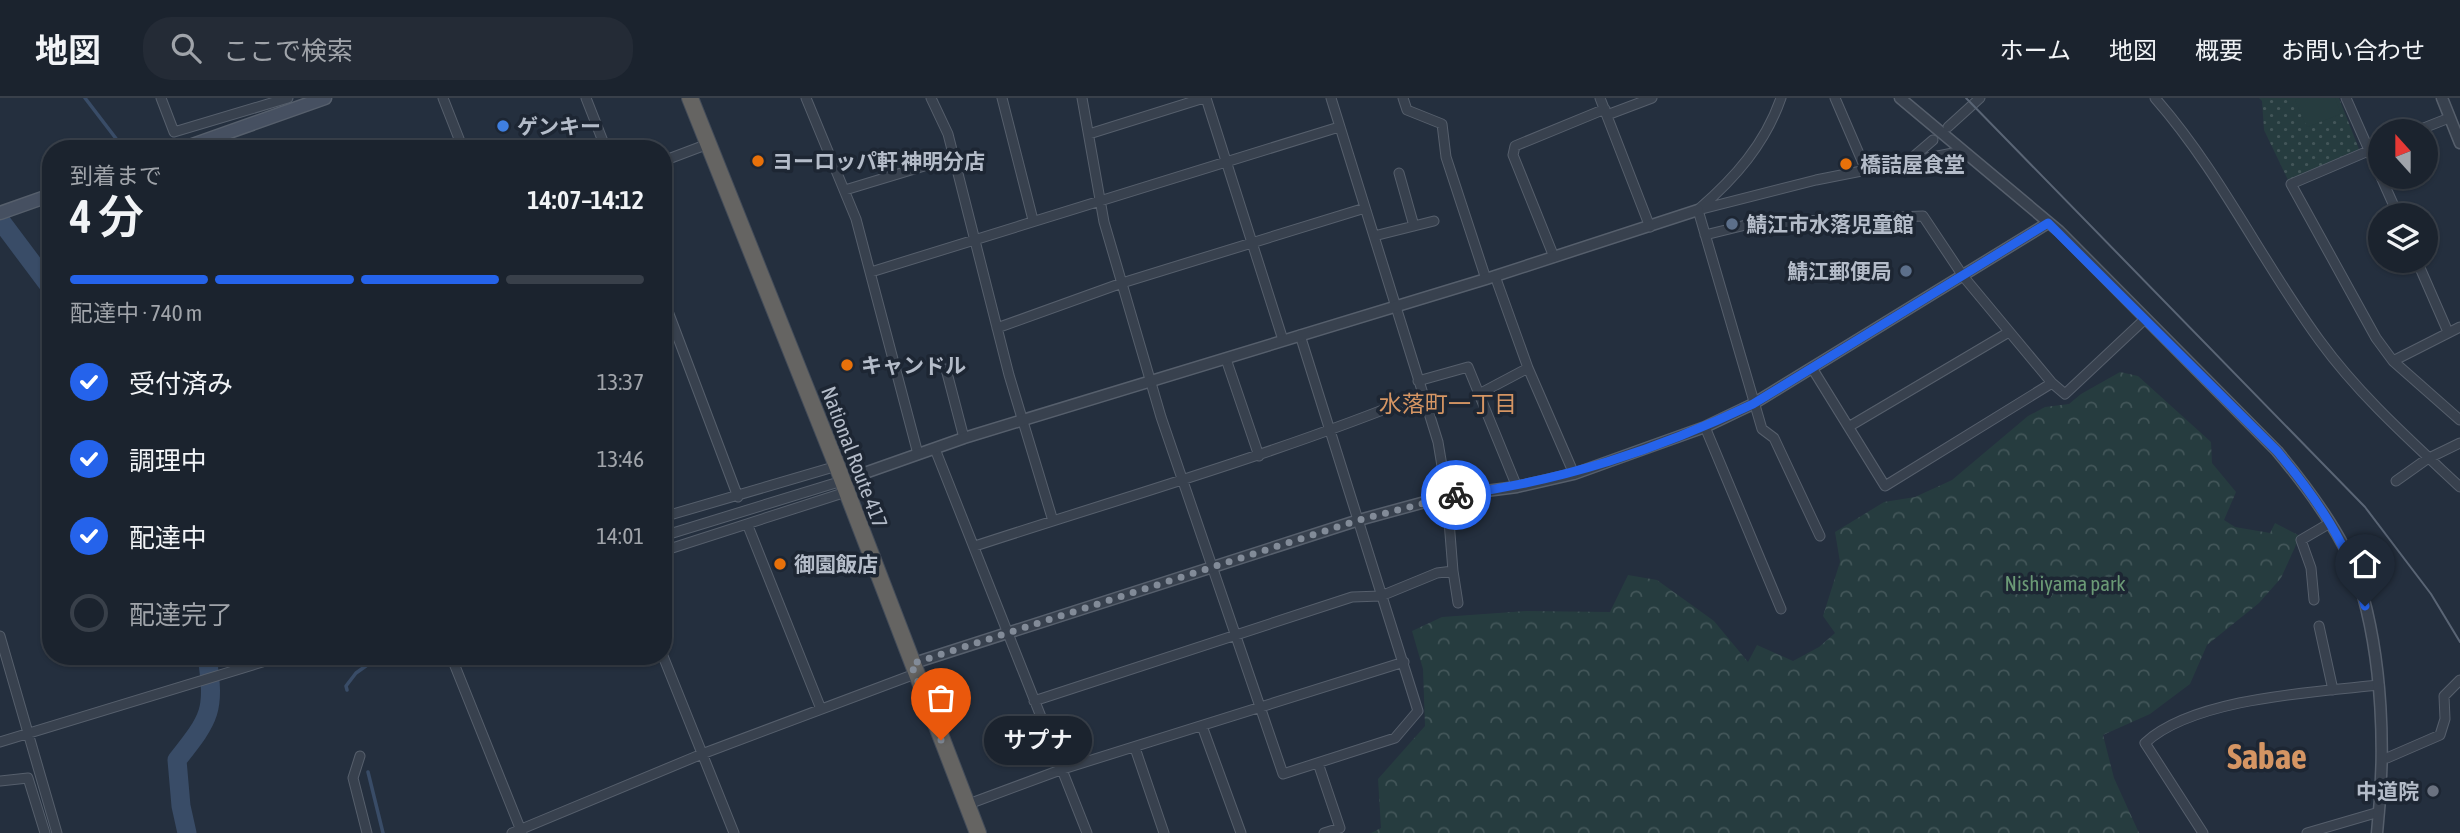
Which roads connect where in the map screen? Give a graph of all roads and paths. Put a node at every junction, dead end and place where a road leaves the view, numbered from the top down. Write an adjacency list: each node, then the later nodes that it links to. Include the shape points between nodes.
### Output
1 (160, 98): 22 (street, via 174,132)
2 (325, 98): 22 (main road)
3 (443, 98): 30 (street)
4 (586, 98): 31 (street)
5 (690, 98): 34 (highway, National Route 417)
6 (806, 98): 44 (street)
7 (932, 98): 38 (street)
8 (1002, 98): 50 (street)
9 (1082, 98): 28 (street)
10 (1205, 98): 28 (street); 40 (street)
11 (1331, 98): 26 (street)
12 (1403, 98): 63 (street, via 1407,110 1442,124 1446,157)
13 (1600, 98): 23 (street)
14 (1652, 98): 23 (street)
15 (1781, 98): 48 (street, via 1753,153 1732,180)
16 (1835, 98): 42 (street)
17 (1900, 98): 36 (street)
18 (1980, 98): 27 (street)
19 (2155, 98): 95 (street, via 2186,134 2337,364)
20 (2346, 98): 35 (street)
21 (2442, 98): 24 (street)
22 (291, 102): 29 (main road)
23 (1606, 112): 54 (street); 59 (street, via 1515,146 1513,155)
24 (2449, 118): 25 (street); 33 (street)
25 (2438, 122)
26 (1339, 127): 40 (street); 47 (street)
27 (1948, 127)
28 (1089, 134): 46 (street)
29 (202, 140)
30 (459, 140)
31 (602, 140)
32 (1933, 140): 41 (street)
33 (2460, 143)
34 (708, 144): 39 (street); 97 (highway, National Route 417)
35 (2368, 148)
36 (1963, 150): 41 (street); 52 (street)
37 (2368, 150): 75 (street, via 2291,184 2350,294)
38 (954, 157): 44 (street); 57 (street)
39 (672, 158)
40 (1225, 163): 46 (street); 58 (street)
41 (1904, 165): 42 (street)
42 (1866, 170): 48 (street)
43 (1399, 173): 53 (street)
44 (845, 190): 60 (street)
45 (42, 198): 49 (main road)
46 (1101, 199): 50 (street); 64 (street)
47 (1365, 208): 56 (street); 58 (street)
48 (1698, 210): 54 (street); 55 (street)
49 (0, 213)
50 (1033, 220): 57 (street)
51 (1434, 220): 53 (street)
52 (2048, 223): 62 (street); 66 (street)
53 (1414, 226): 56 (street)
54 (1650, 227): 59 (street)
55 (1705, 235): 62 (street, via 1754,223 1923,216); 84 (street)
56 (1374, 236): 65 (street)
57 (976, 238): 60 (street); 69 (street)
58 (1253, 244): 64 (street); 73 (street)
59 (1554, 257): 63 (street)
60 (871, 272): 93 (street)
61 (2422, 273): 71 (street)
62 (1963, 276): 70 (street); 77 (street)
63 (1490, 278): 65 (street); 76 (street)
64 (1122, 283): 69 (street); 80 (street)
65 (1397, 306): 72 (street); 79 (street)
66 (2145, 319): 81 (street, via 2065,394); 107 (street, via 2277,451)
67 (672, 322): 103 (street)
68 (2460, 327): 71 (street)
69 (997, 328): 85 (street)
70 (2009, 332): 81 (street); 87 (street)
71 (2448, 332): 75 (street)
72 (1300, 335): 73 (street); 89 (street)
73 (1283, 340): 74 (street)
74 (1226, 359): 80 (street); 94 (street)
75 (2393, 361): 86 (street)
76 (1528, 368): 83 (street); 96 (street)
77 (1812, 368): 84 (street); 87 (street)
78 (946, 369): 90 (street)
79 (1419, 381): 82 (street); 83 (street, via 1468,367)
80 (1150, 382): 85 (street); 99 (street)
81 (2052, 383): 87 (street, via 1885,486)
82 (1423, 394): 89 (street); 102 (street, via 1438,442)
83 (1479, 394): 100 (street)
84 (1753, 404): 88 (street); 110 (street)
85 (1022, 420): 90 (street); 106 (street)
86 (2460, 420)
87 (1850, 426)
88 (1705, 427): 96 (street); 118 (street)
89 (1329, 433): 94 (street); 105 (street)
90 (964, 438): 92 (street)
91 (2460, 443): 95 (street)
92 (935, 449): 93 (street); 111 (street)
93 (918, 454): 97 (street)
94 (1259, 456): 99 (street)
95 (2427, 459): 98 (street); 101 (street)
96 (1574, 474): 100 (street)
97 (842, 480): 103 (street); 108 (street); 109 (street); 127 (highway, National Route 417)
98 (2396, 481)
99 (1183, 483): 106 (street); 113 (street)
100 (1517, 487): 102 (street)
101 (2460, 487)
102 (1447, 496): 105 (street); 114 (street)
103 (738, 497): 104 (street)
104 (672, 515)
105 (1359, 520): 113 (street); 115 (street)
106 (1053, 521): 111 (street)
107 (2330, 523): 116 (street, via 2301,540 2311,568); 129 (street, via 2359,580)
108 (748, 526): 112 (street); 133 (street)
109 (672, 533)
110 (1820, 536)
111 (975, 546): 120 (street)
112 (672, 548)
113 (1213, 567): 120 (street); 122 (street)
114 (1453, 570): 115 (street); 117 (street)
115 (1381, 596): 122 (street, via 1352,597); 123 (street)
116 (2314, 600)
117 (1458, 604)
118 (1782, 609)
119 (2319, 626): 130 (street)
120 (1009, 630): 127 (street); 131 (street)
121 (0, 636): 135 (street)
122 (1235, 636): 131 (street); 132 (street)
123 (1404, 662): 132 (street); 141 (street, via 1418,711 1395,738)
124 (253, 665): 135 (street)
125 (454, 665): 147 (street)
126 (667, 665): 138 (street)
127 (913, 669): 133 (street); 144 (highway, National Route 417)
128 (2460, 680): 140 (street, via 2444,696 2440,735)
129 (2379, 685): 130 (street); 145 (street)
130 (2333, 690): 157 (street, via 2239,703 2159,730 2145,743)
131 (1034, 701): 142 (street)
132 (1261, 707): 134 (street); 141 (street, via 1283,774)
133 (821, 709): 138 (street)
134 (1202, 726): 137 (street); 155 (street)
135 (31, 734): 136 (street); 149 (street)
136 (0, 742)
137 (1135, 748): 142 (street); 154 (street)
138 (702, 754): 147 (street); 151 (street)
139 (360, 756): 150 (street, via 353,778)
140 (2387, 758)
141 (1318, 763): 146 (street)
142 (1063, 769): 144 (street); 153 (street)
143 (0, 781): 148 (street, via 28,778)
144 (966, 806): 152 (highway, National Route 417)
145 (2379, 811): 158 (street); 159 (street)
146 (1339, 831): 156 (street)
147 (518, 832)
148 (45, 833)
149 (57, 833)
150 (367, 833)
151 (734, 833)
152 (978, 833)
153 (1087, 833)
154 (1164, 833)
155 (1241, 833)
156 (1324, 833)
157 (2203, 833)
158 (2307, 833)
159 (2377, 833)

